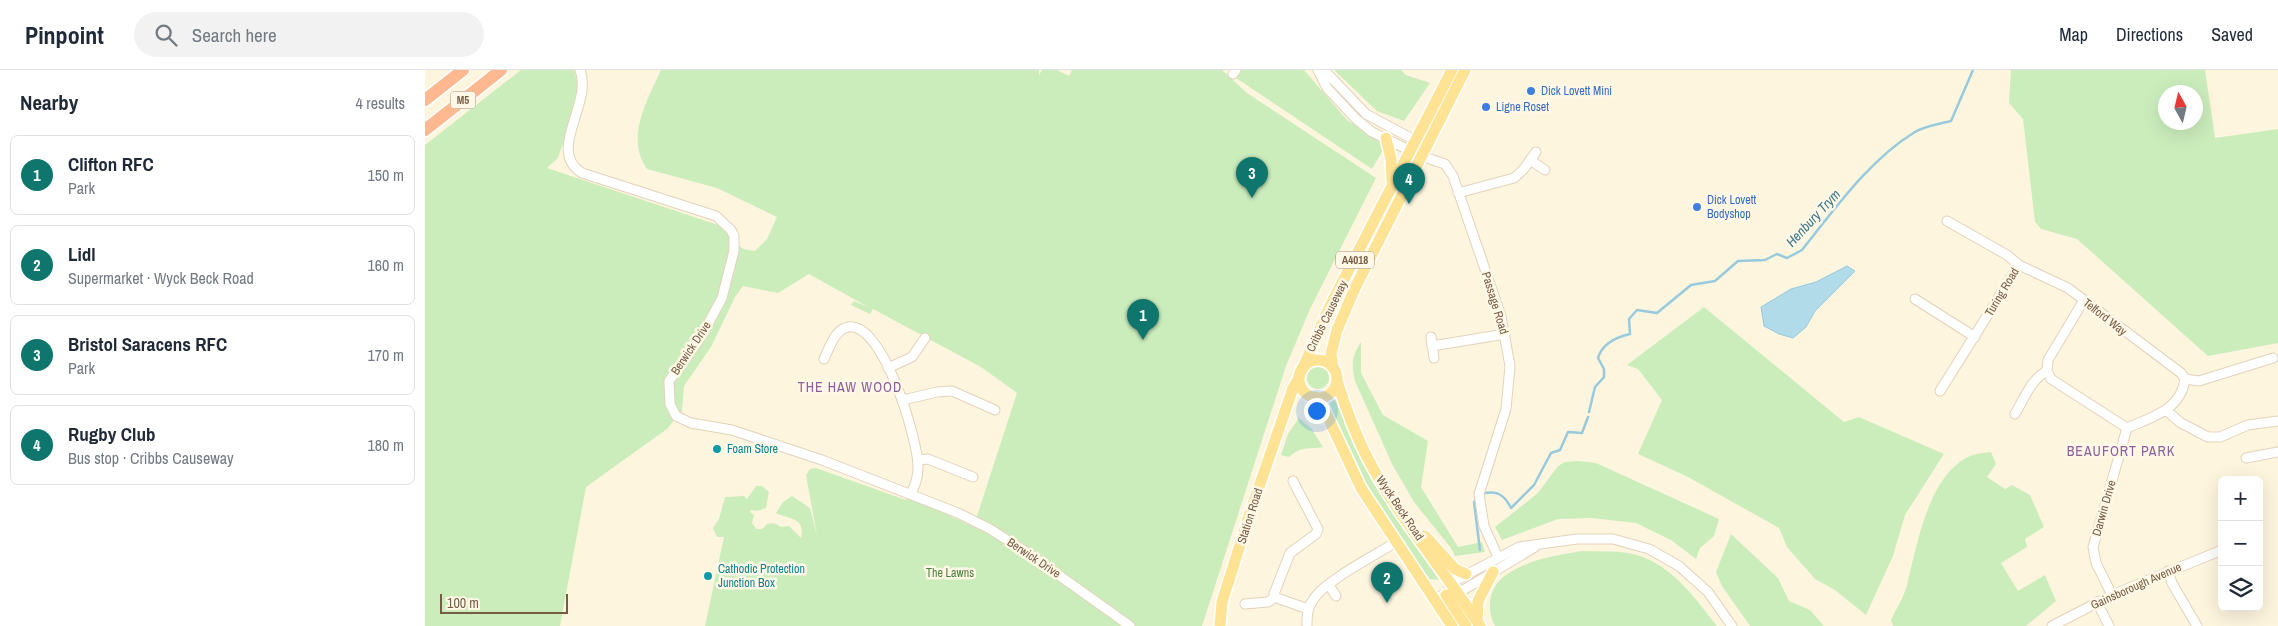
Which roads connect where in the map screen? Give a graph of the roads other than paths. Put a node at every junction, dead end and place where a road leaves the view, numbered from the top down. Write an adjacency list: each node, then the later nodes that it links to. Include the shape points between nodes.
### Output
1 (463, 70): 8 (highway, M5)
2 (501, 70): 9 (highway, M5)
3 (580, 70): 48 (street, Berwick Drive, via 583,93 567,147 568,160 572,165 582,173 716,216 734,236 735,251 722,298 701,337 669,381 668,396 676,416 691,423 744,433)
4 (1319, 70): 10 (street, via 1327,88 1356,119)
5 (1324, 70): 11 (street, via 1366,114)
6 (1452, 70): 11 (main road, Cribbs Causeway / A4018)
7 (1465, 70): 12 (main road, Cribbs Causeway / A4018)
8 (425, 100)
9 (425, 130)
10 (1386, 138): 11 (street, via 1398,144); 16 (main road)
11 (1411, 145): 12 (street, Passage Road); 16 (main road, Cribbs Causeway / A4018)
12 (1423, 152): 17 (street, Passage Road, via 1449,168); 28 (main road, Cribbs Causeway / A4018, via 1337,330 1331,354)
13 (1535, 152): 14 (street)
14 (1530, 160): 15 (street); 17 (street, via 1514,178)
15 (1545, 170)
16 (1393, 182): 31 (main road, Cribbs Causeway / A4018, via 1330,306)
17 (1458, 193): 22 (street, Passage Road)
18 (1947, 221): 19 (street, Turing Road)
19 (2019, 264): 21 (street, Telford Way, via 2068,288); 23 (street, Turing Road)
20 (1915, 299): 23 (street)
21 (2084, 300): 30 (street, via 2048,360); 32 (street, Telford Way, via 2181,372)
22 (1505, 334): 25 (street, via 1432,341); 53 (street, Passage Road, via 1511,376 1506,409 1479,497 1487,532)
23 (1975, 337): 34 (street, Turing Road)
24 (925, 338): 29 (street, via 912,357)
25 (1434, 358)
26 (2273, 358): 32 (street, via 2199,381)
27 (824, 359): 29 (street, via 836,335 853,326 868,334)
28 (1333, 367): 31 (main road, via 1317,360 1306,365); 33 (main road)
29 (888, 368): 36 (street)
30 (2047, 371): 40 (street, via 2033,383); 42 (street, via 2051,379)
31 (1301, 374): 35 (main road, via 1303,390); 37 (main road, Station Road)
32 (2185, 379): 39 (street, via 2184,388)
33 (1337, 381): 35 (main road, via 1332,392); 49 (main road, Wyck Beck Road, via 1366,456)
34 (1940, 391)
35 (1313, 397): 37 (main road, via 1299,399); 50 (main road, Wyck Beck Road, via 1324,409 1361,488)
36 (903, 400): 38 (street, via 946,391); 45 (street)
37 (1287, 408): 68 (main road, Station Road, via 1222,602)
38 (995, 410)
39 (2167, 411): 41 (street, via 2206,437 2220,437 2248,425); 42 (street)
40 (2015, 414)
41 (2278, 421)
42 (2127, 428): 59 (street, Darwin Drive, via 2093,547 2096,563)
43 (2278, 452): 44 (street)
44 (2246, 458)
45 (918, 460): 46 (street, via 928,459); 48 (street, via 917,480)
46 (973, 477)
47 (1293, 480): 61 (street, via 1318,529 1290,553)
48 (911, 494): 67 (street, Berwick Drive, via 998,534)
49 (1402, 514): 56 (main road, via 1455,569); 58 (main road, Wyck Beck Road)
50 (1396, 542): 57 (street); 62 (main road, Wyck Beck Road)
51 (1537, 546): 53 (street, via 1519,547); 55 (street); 72 (street, via 1593,538 1630,542 1649,548 1697,580)
52 (2218, 552): 54 (street, Gainsborough Avenue)
53 (1498, 556): 56 (street)
54 (2167, 571): 59 (street, Gainsborough Avenue); 75 (street)
55 (1493, 572): 58 (street, via 1465,589); 66 (main road, via 1478,601)
56 (1466, 574): 58 (street)
57 (1329, 585): 60 (street); 65 (street, via 1313,599)
58 (1451, 590): 62 (street); 66 (main road, Wyck Beck Road); 71 (main road)
59 (2111, 595): 63 (street, Gainsborough Avenue)
60 (1336, 596)
61 (1275, 597): 64 (street, via 1267,602); 65 (street)
62 (1433, 598): 70 (main road, Wyck Beck Road)
63 (2097, 602): 73 (street, Gainsborough Avenue); 74 (street)
64 (1245, 604)
65 (1308, 609): 69 (street)
66 (1478, 624)
67 (1130, 626)
68 (1220, 626)
69 (1307, 626)
70 (1452, 626)
71 (1466, 626)
72 (1732, 626)
73 (2052, 626)
74 (2109, 626)
75 (2197, 626)

